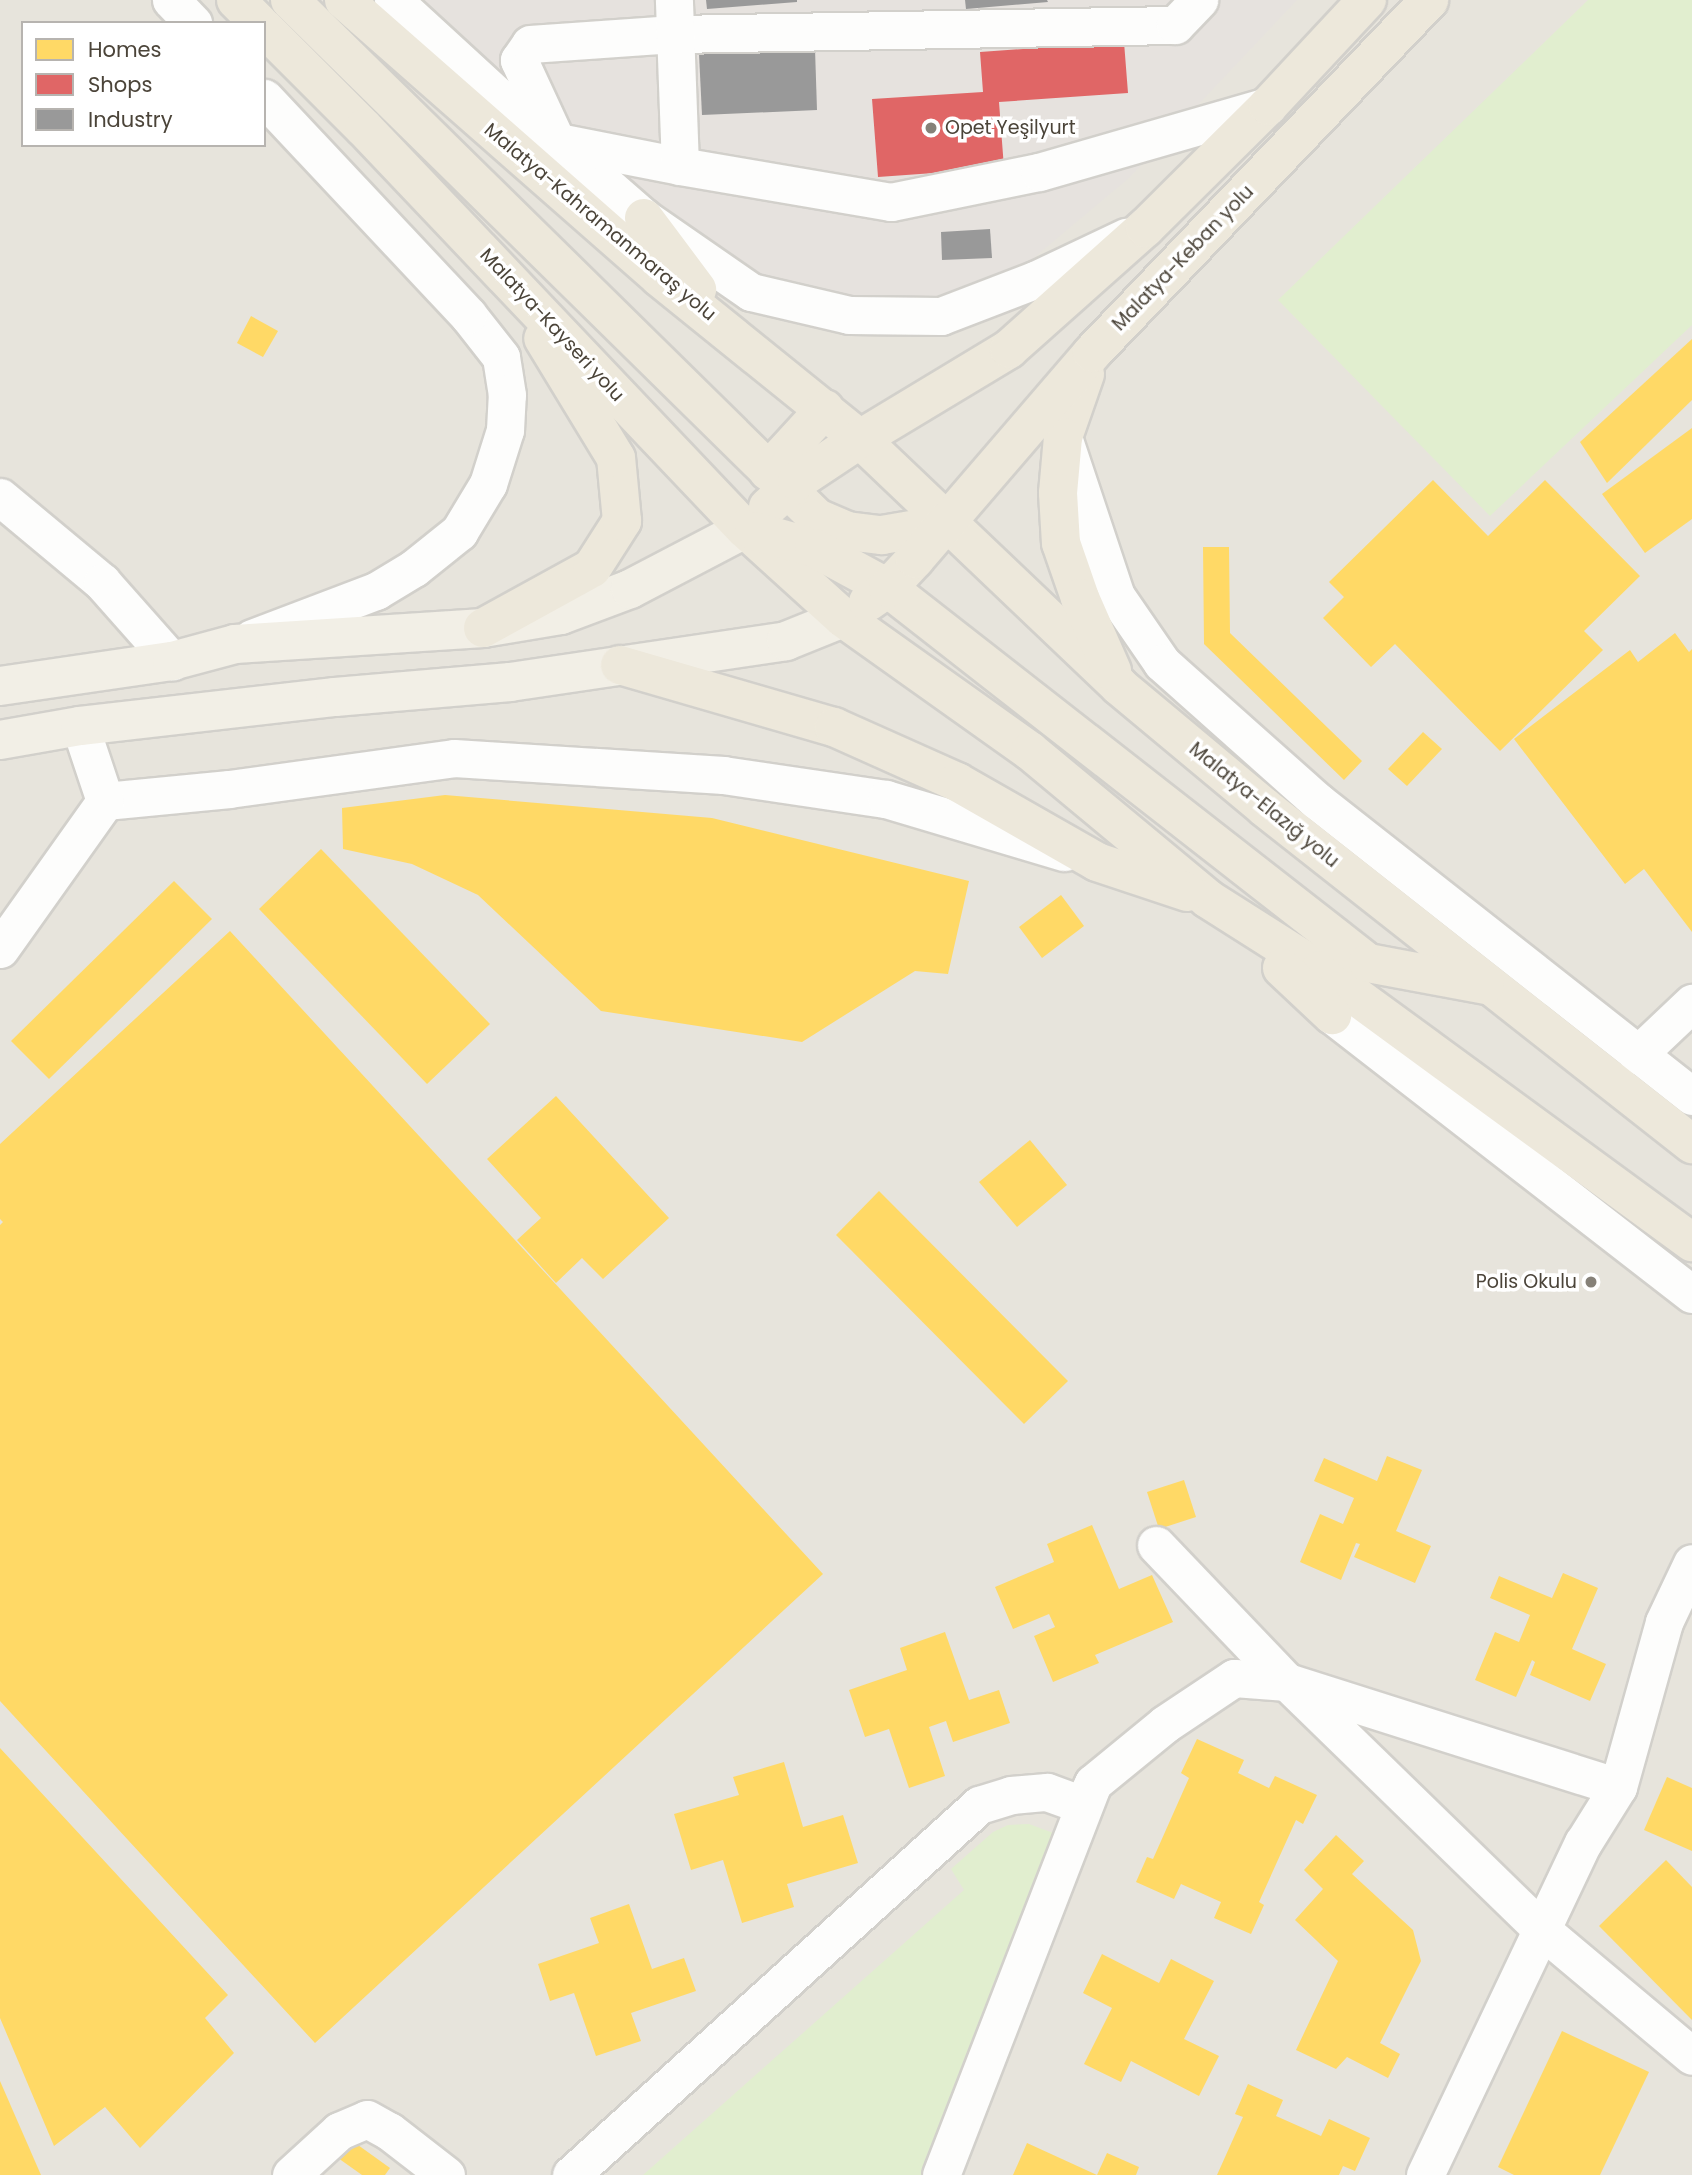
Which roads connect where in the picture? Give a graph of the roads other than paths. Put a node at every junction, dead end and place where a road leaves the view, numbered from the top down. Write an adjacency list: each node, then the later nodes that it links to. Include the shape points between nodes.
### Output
1 (171, 0): 10 (street)
2 (236, 0): 11 (highway)
3 (290, 0): 25 (highway)
4 (344, 0): 20 (highway, Malatya-Kahramanmaraş yolu)
5 (393, 0): 15 (street, via 511,108)
6 (1199, 0): 9 (street, via 1175,25)
7 (1367, 0): 14 (highway)
8 (1429, 0): 21 (highway, Malatya-Keban yolu)
9 (674, 17): 15 (street, via 530,44 519,60); 16 (street)
10 (190, 21)
11 (257, 21)
12 (266, 30): 19 (highway, Malatya-Kayseri yolu)
13 (266, 100): 32 (street, via 468,315 501,356 507,395 505,430 488,484 458,532 414,568 376,591)
14 (1268, 106): 16 (street, via 1039,172 891,202); 18 (highway)
15 (557, 142): 16 (street); 17 (street)
16 (680, 166)
17 (645, 218): 18 (street, via 751,292 849,315 941,316 1035,280); 20 (highway)
18 (1145, 228): 24 (highway, via 1009,349)
19 (503, 273): 28 (highway, Malatya-Kayseri yolu); 31 (highway, via 616,458 622,521 592,568)
20 (730, 333): 22 (highway, Malatya-Kahramanmaraş yolu)
21 (1093, 353): 23 (highway); 27 (highway, Malatya-Keban yolu)
22 (825, 409): 24 (highway, Malatya-Kahramanmaraş yolu); 25 (highway)
23 (1063, 437): 37 (highway, via 1058,493 1061,543); 47 (street, via 1116,596 1162,663 1317,801)
24 (860, 439): 25 (highway); 27 (highway, Malatya-Elazığ yolu)
25 (778, 481): 27 (highway, via 817,518 848,531 882,535); 28 (highway)
26 (0, 497): 34 (street, via 102,582)
27 (946, 524): 29 (highway, Malatya-Keban yolu); 37 (highway, Malatya-Elazığ yolu)
28 (745, 529): 29 (highway, via 814,548); 30 (highway, Malatya-Kayseri yolu); 31 (main road, via 630,589 561,615)
29 (901, 598): 30 (highway); 33 (highway); 44 (highway, via 1368,963)
30 (843, 618): 33 (highway); 35 (main road, via 786,641)
31 (483, 628): 32 (main road)
32 (235, 644): 34 (main road)
33 (883, 647): 42 (highway, via 1030,751)
34 (172, 661): 36 (main road)
35 (620, 665): 38 (main road, via 510,682); 41 (highway, via 834,727 957,782)
36 (0, 686)
37 (1119, 686): 44 (highway, Malatya-Elazığ yolu)
38 (80, 726): 39 (main road); 40 (street)
39 (0, 740)
40 (105, 801): 41 (street, via 454,758 696,773 886,799); 43 (street)
41 (1097, 862): 42 (highway)
42 (1208, 899): 46 (highway); 50 (highway, via 1320,970)
43 (0, 949)
44 (1489, 986): 49 (highway, Malatya-Elazığ yolu)
45 (1692, 1003): 47 (street)
46 (1332, 1015): 51 (street)
47 (1637, 1055): 48 (street)
48 (1692, 1096)
49 (1692, 1144)
50 (1692, 1242)
51 (1692, 1294)
52 (1156, 1545): 54 (street)
53 (1692, 1563): 56 (street, via 1664,1622)
54 (1287, 1682): 55 (street, via 1234,1678 1165,1724); 56 (street); 57 (street)
55 (1093, 1783): 61 (street, via 1082,1805 1047,1792 1011,1795 979,1805); 62 (street)
56 (1618, 1787): 57 (street, via 1583,1843)
57 (1543, 1931): 58 (street); 63 (street)
58 (1692, 2056)
59 (291, 2175): 60 (street, via 339,2131 367,2119)
60 (446, 2175)
61 (571, 2175)
62 (941, 2175)
63 (1425, 2175)

